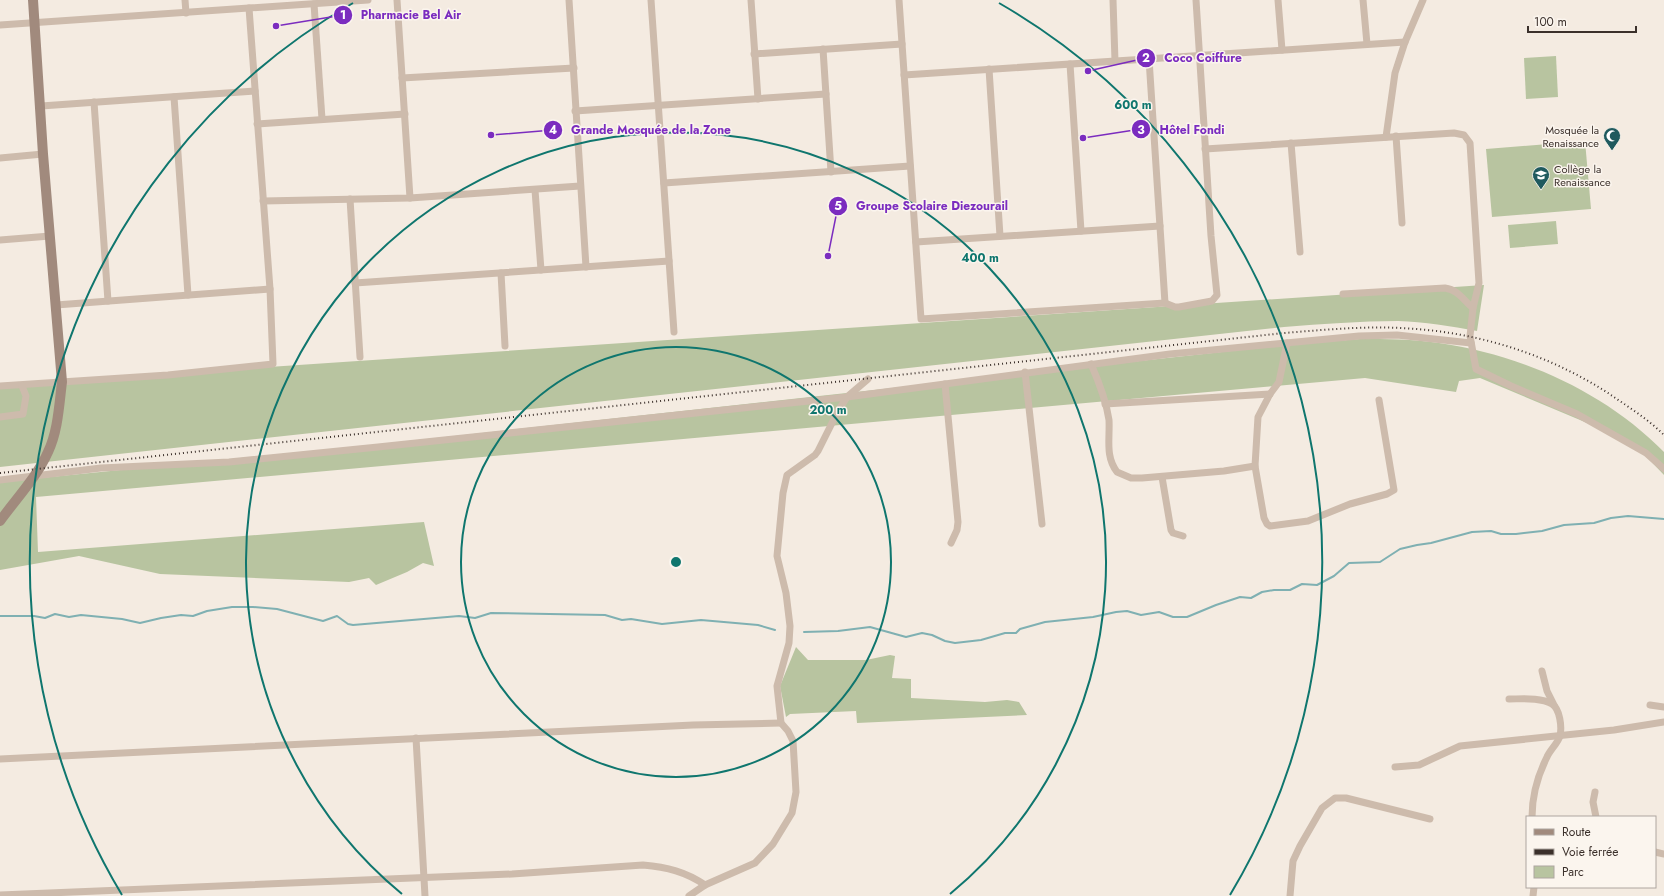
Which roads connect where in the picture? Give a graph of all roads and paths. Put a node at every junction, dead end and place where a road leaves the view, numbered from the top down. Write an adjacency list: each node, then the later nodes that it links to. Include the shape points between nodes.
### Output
1 (33, 0): 17 (street)
2 (185, 0): 16 (street)
3 (368, 0): 14 (street)
4 (397, 0): 32 (street)
5 (569, 0): 29 (street)
6 (651, 0): 39 (street)
7 (751, 0): 24 (street)
8 (899, 0): 20 (street)
9 (1113, 0): 27 (street)
10 (1196, 0): 25 (street)
11 (1278, 0): 23 (street)
12 (1363, 0): 21 (street)
13 (1423, 0): 19 (street)
14 (314, 4): 15 (street); 42 (street)
15 (249, 8): 16 (street); 33 (street)
16 (186, 13): 17 (street)
17 (34, 22): 18 (street); 38 (street)
18 (0, 25)
19 (1404, 42): 21 (street); 45 (street, via 1395,73)
20 (902, 44): 22 (street); 31 (street)
21 (1367, 44): 23 (street)
22 (823, 49): 24 (street); 34 (street)
23 (1282, 50): 25 (street)
24 (754, 54): 36 (street)
25 (1199, 56): 26 (street); 47 (street)
26 (1149, 59): 27 (street); 59 (street)
27 (1115, 61): 28 (street)
28 (1070, 64): 30 (street); 60 (street)
29 (574, 68): 32 (street); 40 (street)
30 (989, 69): 31 (street); 62 (street)
31 (904, 75): 50 (street)
32 (402, 78): 41 (street)
33 (255, 91): 35 (street); 43 (street)
34 (826, 94): 36 (street); 51 (street)
35 (174, 97): 37 (street); 73 (street)
36 (758, 99): 39 (street)
37 (94, 102): 38 (street); 74 (street)
38 (41, 106): 48 (street)
39 (658, 106): 40 (street); 52 (street)
40 (575, 111): 53 (street)
41 (405, 114): 42 (street); 55 (street)
42 (322, 119): 43 (street)
43 (257, 124): 57 (street)
44 (1396, 136): 45 (street); 58 (street); 77 (street, via 1454,133 1464,135 1470,143 1479,283)
45 (1386, 137): 46 (street)
46 (1291, 143): 47 (street); 65 (street)
47 (1205, 149): 75 (street, via 1217,295 1212,301 1179,307)
48 (43, 154): 49 (street); 61 (street)
49 (0, 158)
50 (910, 166): 51 (street); 64 (street)
51 (831, 172): 52 (street)
52 (664, 183): 66 (street)
53 (580, 186): 54 (street); 67 (street)
54 (535, 190): 55 (street); 68 (street)
55 (410, 198): 56 (street)
56 (350, 199): 57 (street); 70 (street)
57 (263, 201): 71 (street)
58 (1402, 223)
59 (1160, 226): 60 (street); 75 (street)
60 (1082, 231): 62 (street)
61 (50, 236): 63 (street); 76 (street)
62 (1000, 236): 64 (street)
63 (0, 240)
64 (916, 242): 75 (street, via 921,319)
65 (1300, 252)
66 (669, 261): 67 (street); 78 (street)
67 (586, 267): 68 (street)
68 (541, 270): 69 (street)
69 (501, 273): 70 (street); 81 (street)
70 (355, 283): 82 (street)
71 (270, 289): 73 (street); 86 (street, via 274,362 271,365)
72 (1343, 294): 77 (street, via 1445,288 1453,289)
73 (188, 295): 74 (street)
74 (108, 301): 76 (street)
75 (1165, 303)
76 (56, 305): 86 (street)
77 (1473, 308): 80 (street)
78 (674, 332)
79 (1287, 343): 80 (street, via 1397,335); 83 (street); 90 (street, via 1279,382)
80 (1471, 343): 96 (street, via 1476,369 1577,414 1646,453)
81 (505, 346)
82 (360, 357)
83 (1091, 364): 84 (street); 93 (street)
84 (1025, 372): 87 (street); 101 (street)
85 (868, 378): 91 (street)
86 (62, 382): 89 (street); 97 (street, via 55,432 48,452)
87 (945, 384): 91 (street); 103 (street, via 958,522)
88 (0, 386): 89 (street)
89 (22, 386): 94 (street, via 26,396 23,414)
90 (1270, 394): 93 (street); 95 (street, via 1258,417)
91 (847, 397): 97 (street, via 229,462 101,468); 110 (street, via 818,451 787,475 783,493 777,556 786,593 790,626 789,644 777,686)
92 (1379, 400): 95 (street, via 1394,490 1387,494 1364,499 1308,522 1270,526 1264,518)
93 (1105, 404): 98 (street, via 1110,457 1117,472 1131,478)
94 (0, 417)
95 (1255, 466): 98 (street)
96 (1664, 470)
97 (34, 476): 99 (street); 100 (street)
98 (1162, 477): 102 (street, via 1171,530)
99 (0, 480)
100 (0, 521)
101 (1042, 524)
102 (1183, 536)
103 (951, 543)
104 (1542, 671): 106 (street)
105 (1509, 699): 106 (street, via 1544,701)
106 (1554, 705): 111 (street, via 1560,722)
107 (1650, 706): 108 (street)
108 (1664, 707)
109 (1664, 722): 111 (street)
110 (781, 723): 112 (street); 120 (street, via 793,741 796,792 792,813 773,844 755,863)
111 (1560, 736): 114 (street, via 1460,746 1420,765); 116 (street, via 1542,770)
112 (416, 738): 113 (street); 119 (street)
113 (0, 759)
114 (1395, 767)
115 (1595, 792): 117 (street, via 1593,802)
116 (1532, 816)
117 (1596, 816)
118 (1430, 818): 124 (street, via 1346,798 1335,798 1322,808 1293,861)
119 (423, 876): 120 (street, via 512,874 643,865 662,866 679,871); 121 (street); 122 (street)
120 (705, 885): 123 (street)
121 (0, 895)
122 (425, 896)
123 (689, 896)
124 (1290, 896)

